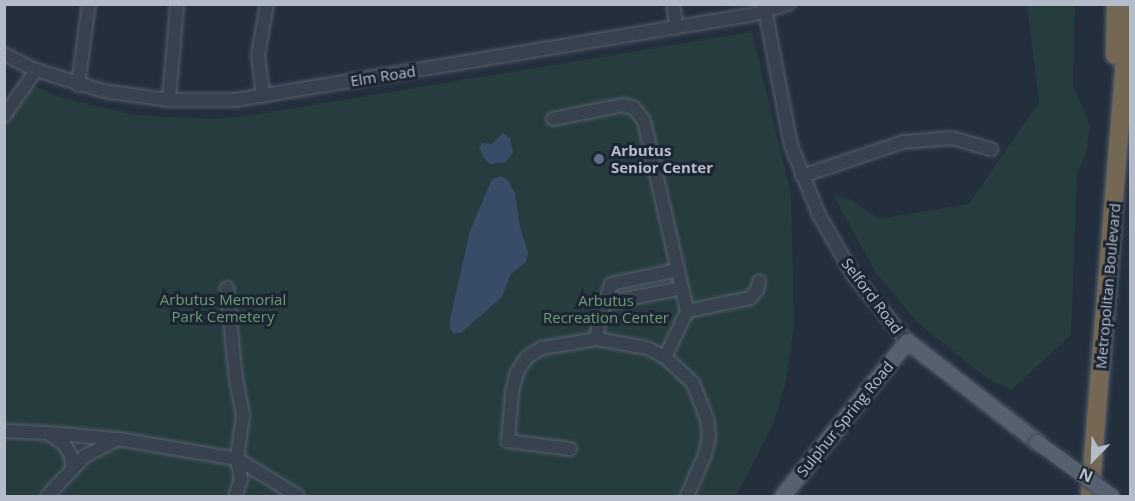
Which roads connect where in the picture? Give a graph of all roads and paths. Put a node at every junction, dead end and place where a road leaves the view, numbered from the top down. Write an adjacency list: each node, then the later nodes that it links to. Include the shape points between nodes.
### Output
1 (89, 4): 12 (street)
2 (177, 4): 14 (street)
3 (267, 4): 13 (street, via 258,54)
4 (673, 4): 9 (street)
5 (788, 4): 8 (street, Elm Road)
6 (1116, 4): 20 (highway)
7 (1130, 4): 20 (highway, Metropolitan Boulevard)
8 (765, 8): 9 (street, Elm Road); 18 (street, Selford Road, via 782,106)
9 (677, 28): 13 (street, Elm Road)
10 (4, 54): 11 (street, Elm Road)
11 (36, 70): 12 (street, Elm Road); 15 (street)
12 (78, 85): 14 (street, Elm Road, via 138,98)
13 (263, 96): 14 (street, Elm Road)
14 (169, 100)
15 (4, 116)
16 (553, 119): 19 (street, via 623,105 634,108 644,121)
17 (990, 149): 18 (street, via 952,138 903,142)
18 (802, 176): 27 (street, Selford Road, via 843,259)
19 (678, 270): 23 (street); 24 (street, via 611,284)
20 (1110, 270): 40 (highway, Metropolitan Boulevard)
21 (759, 281): 25 (street, via 750,298)
22 (227, 288): 33 (street, via 243,415)
23 (682, 288): 24 (street); 25 (street)
24 (604, 303): 26 (street)
25 (687, 311): 28 (street)
26 (597, 339): 28 (street, via 647,348); 32 (street, via 542,348 527,357 517,372 512,392 508,441)
27 (907, 341): 39 (main road, Sulphur Spring Road); 41 (main road, Selford Road, bridge)
28 (665, 357): 38 (street, via 693,383 707,419 705,455)
29 (4, 431): 30 (street)
30 (48, 433): 31 (street); 34 (street, via 64,445)
31 (118, 439): 33 (street); 34 (street, via 100,446)
32 (570, 449)
33 (237, 459): 36 (street, via 240,479); 37 (street)
34 (72, 468): 35 (street)
35 (47, 496)
36 (235, 496)
37 (298, 496)
38 (687, 496)
39 (782, 496)
40 (1090, 496)
41 (1112, 496)

